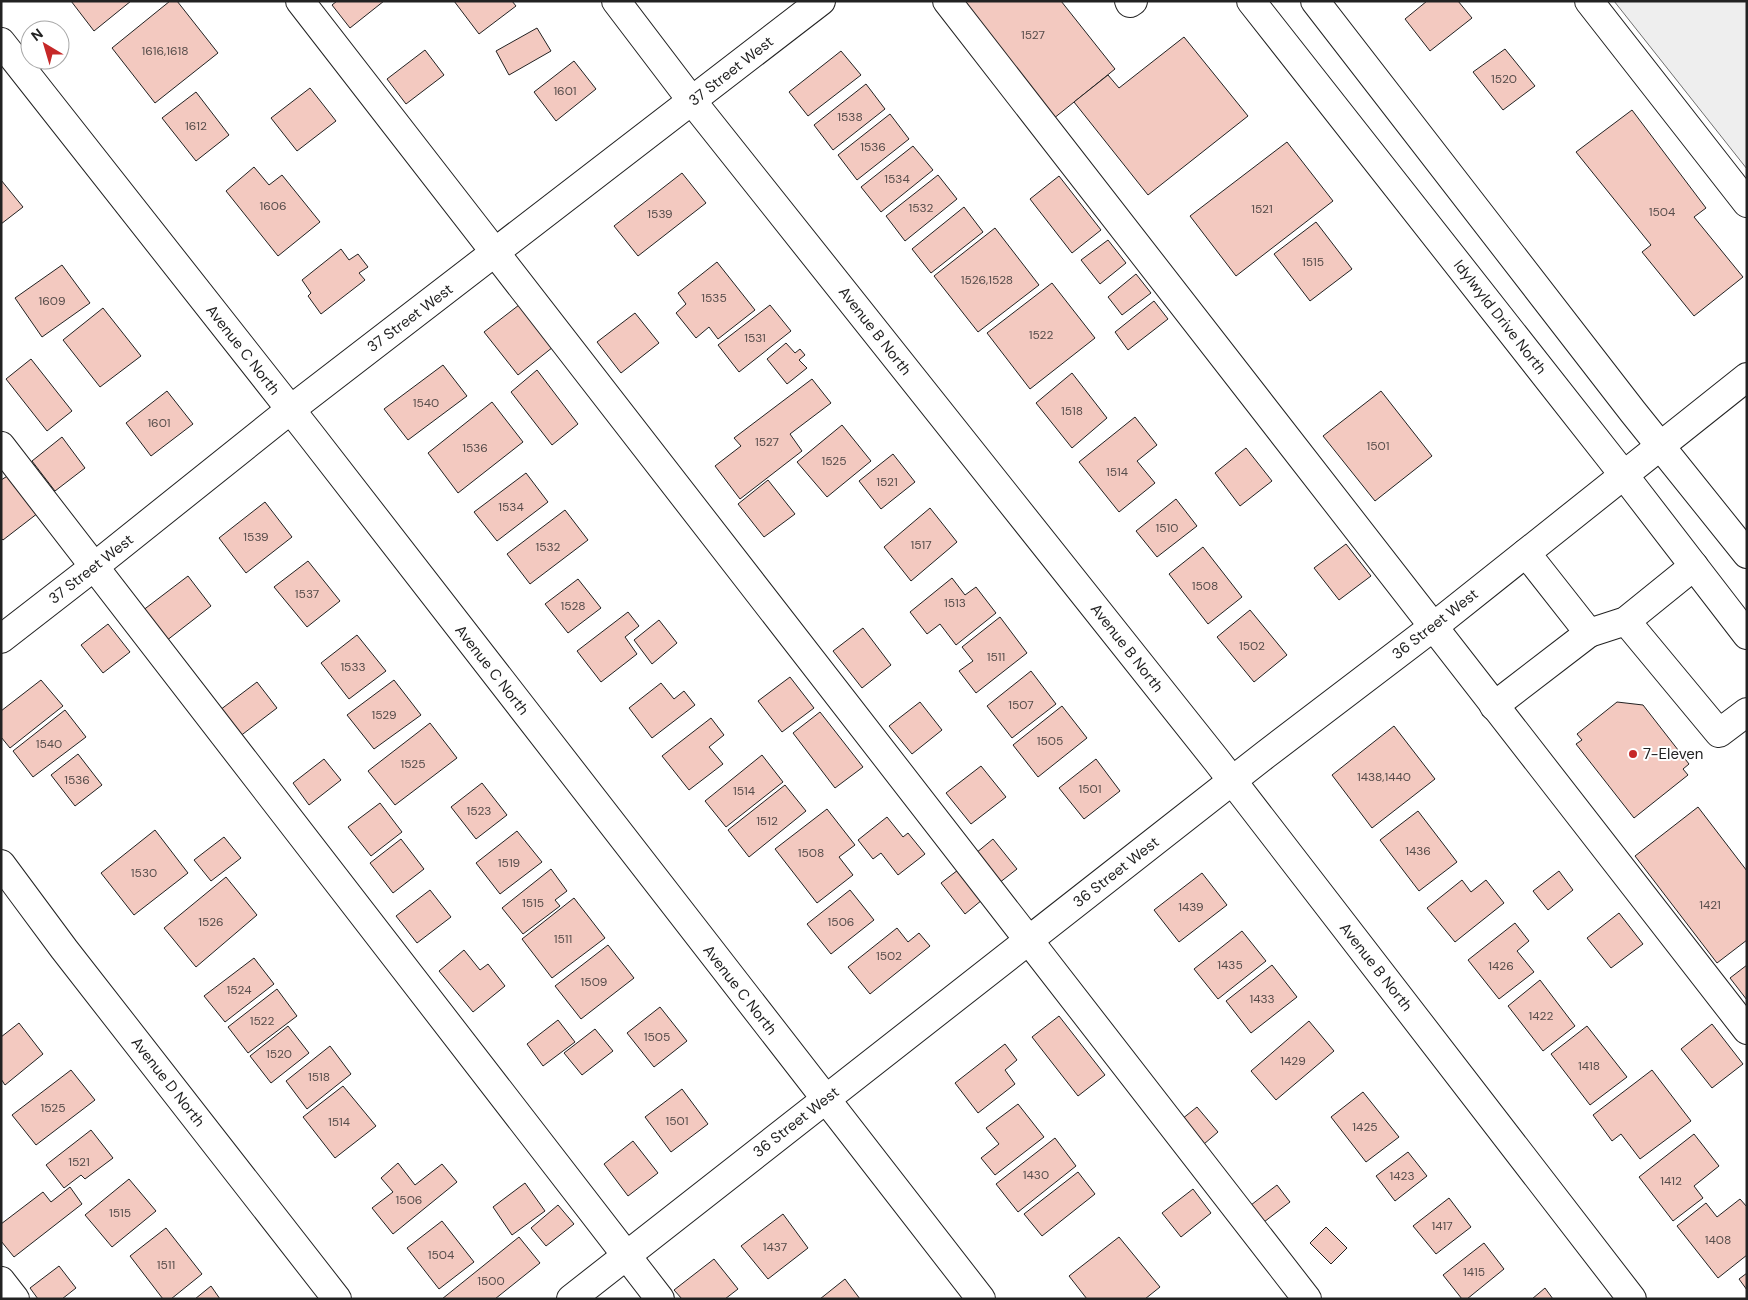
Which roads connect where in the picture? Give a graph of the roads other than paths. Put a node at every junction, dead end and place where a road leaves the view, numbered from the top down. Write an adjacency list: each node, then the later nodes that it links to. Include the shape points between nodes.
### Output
1 (300, 1): 11 (street)
2 (616, 1): 9 (street, Avenue B North)
3 (821, 1): 9 (street, 37 Street West)
4 (947, 1): 22 (street)
5 (1250, 1): 16 (street, Idylwyld Drive North)
6 (1315, 1): 14 (street)
7 (1590, 1): 10 (street)
8 (1, 42): 13 (street, Avenue C North)
9 (692, 101): 11 (street, 37 Street West); 28 (street, Avenue B North)
10 (1747, 203)
11 (496, 252): 13 (street, 37 Street West); 30 (street)
12 (1747, 376): 14 (street, 36 Street West)
13 (290, 410): 19 (street, 37 Street West); 32 (street, Avenue C North)
14 (1659, 445): 16 (street, 36 Street West); 18 (street)
15 (1, 446): 19 (street)
16 (1623, 474): 17 (street, 36 Street West); 20 (street, Idylwyld Drive North)
17 (1526, 553): 22 (street, 36 Street West); 23 (street)
18 (1747, 554)
19 (95, 566): 25 (street, 37 Street West); 33 (street)
20 (1694, 566): 21 (street); 24 (street, Idylwyld Drive North)
21 (1626, 621): 23 (street); 27 (street, via 1719,733)
22 (1433, 627): 26 (street); 28 (street, 36 Street West)
23 (1589, 633): 26 (street)
24 (1747, 635)
25 (1, 639)
26 (1494, 706): 31 (street)
27 (1747, 712)
28 (1233, 780): 30 (street, 36 Street West); 41 (street, Avenue B North)
29 (1, 864): 36 (street, Avenue D North)
30 (1028, 941): 32 (street, 36 Street West); 40 (street)
31 (1747, 1030)
32 (825, 1100): 33 (street, 36 Street West); 39 (street, Avenue C North)
33 (626, 1255): 37 (street, 36 Street West); 38 (street)
34 (1, 1281): 35 (street)
35 (15, 1299)
36 (337, 1299)
37 (571, 1299)
38 (660, 1299)
39 (981, 1299)
40 (1307, 1299)
41 (1632, 1299)

